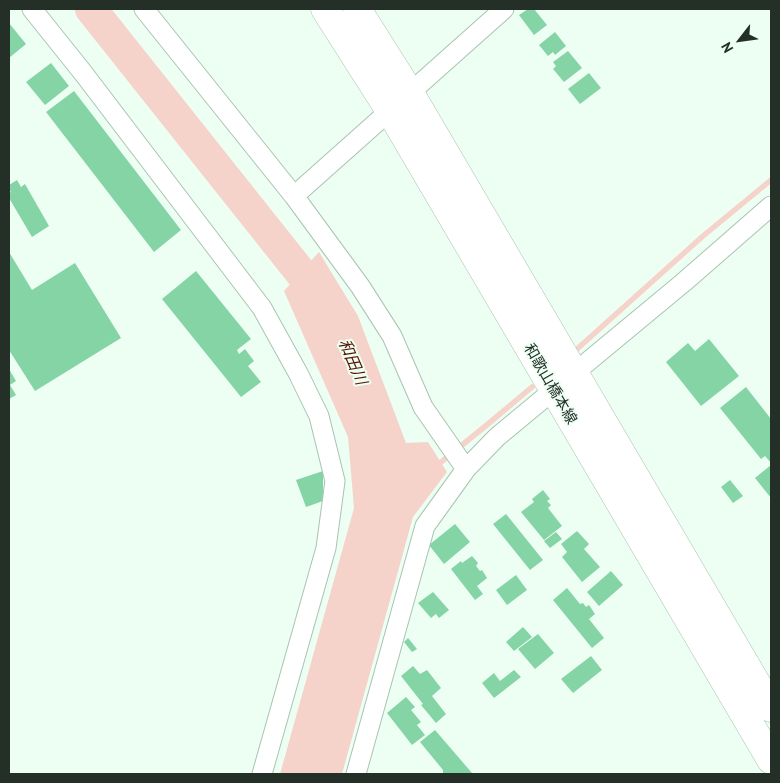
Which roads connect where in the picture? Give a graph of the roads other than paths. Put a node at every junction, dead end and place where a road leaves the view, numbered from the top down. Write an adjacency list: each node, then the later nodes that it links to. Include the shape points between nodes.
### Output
1 (32, 9): 15 (street, via 262,308 319,416 335,481 326,548)
2 (144, 9): 8 (street)
3 (326, 9): 7 (main road, 和歌山橋本線)
4 (357, 9): 6 (main road, 和歌山橋本線)
5 (504, 9): 6 (street)
6 (410, 93): 7 (street); 10 (main road, 和歌山橋本線)
7 (390, 111): 8 (street); 11 (main road, 和歌山橋本線)
8 (294, 196): 12 (street, via 392,336 423,407)
9 (771, 206): 10 (street)
10 (575, 373): 11 (street); 13 (main road, 和歌山橋本線)
11 (554, 390): 12 (street, via 497,437); 14 (main road, 和歌山橋本線)
12 (466, 469): 16 (street, via 425,526)
13 (771, 708)
14 (771, 760)
15 (262, 774)
16 (356, 774)

